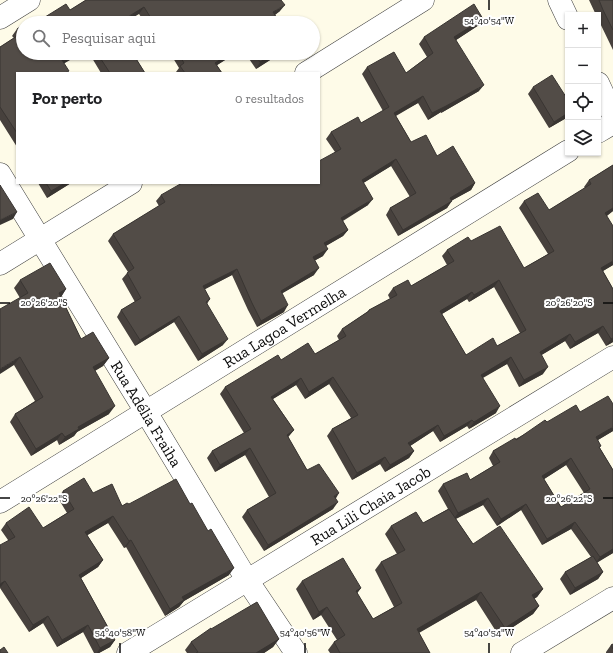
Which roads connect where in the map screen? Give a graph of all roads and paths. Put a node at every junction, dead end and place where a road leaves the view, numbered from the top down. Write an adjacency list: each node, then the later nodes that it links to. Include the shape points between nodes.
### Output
1 (29, 0): 5 (street)
2 (423, 0): 6 (street)
3 (559, 0): 4 (street)
4 (565, 13)
5 (0, 18)
6 (308, 72)
7 (598, 84): 8 (street)
8 (613, 115)
9 (613, 123): 10 (street)
10 (601, 130)
11 (565, 153): 17 (street, Rua Lagoa Vermelha)
12 (0, 174): 14 (street, Rua Adélia Fraiha)
13 (129, 184): 14 (street)
14 (40, 240): 15 (street); 17 (street, Rua Adélia Fraiha)
15 (0, 264)
16 (613, 356): 19 (street, Rua Lili Chaia Jacob)
17 (146, 412): 18 (street, Rua Lagoa Vermelha); 19 (street, Rua Adélia Fraiha)
18 (0, 502)
19 (247, 580): 21 (street, Rua Lili Chaia Jacob); 22 (street, Rua Adélia Fraiha)
20 (613, 598): 23 (street)
21 (128, 653)
22 (296, 653)
23 (522, 653)

